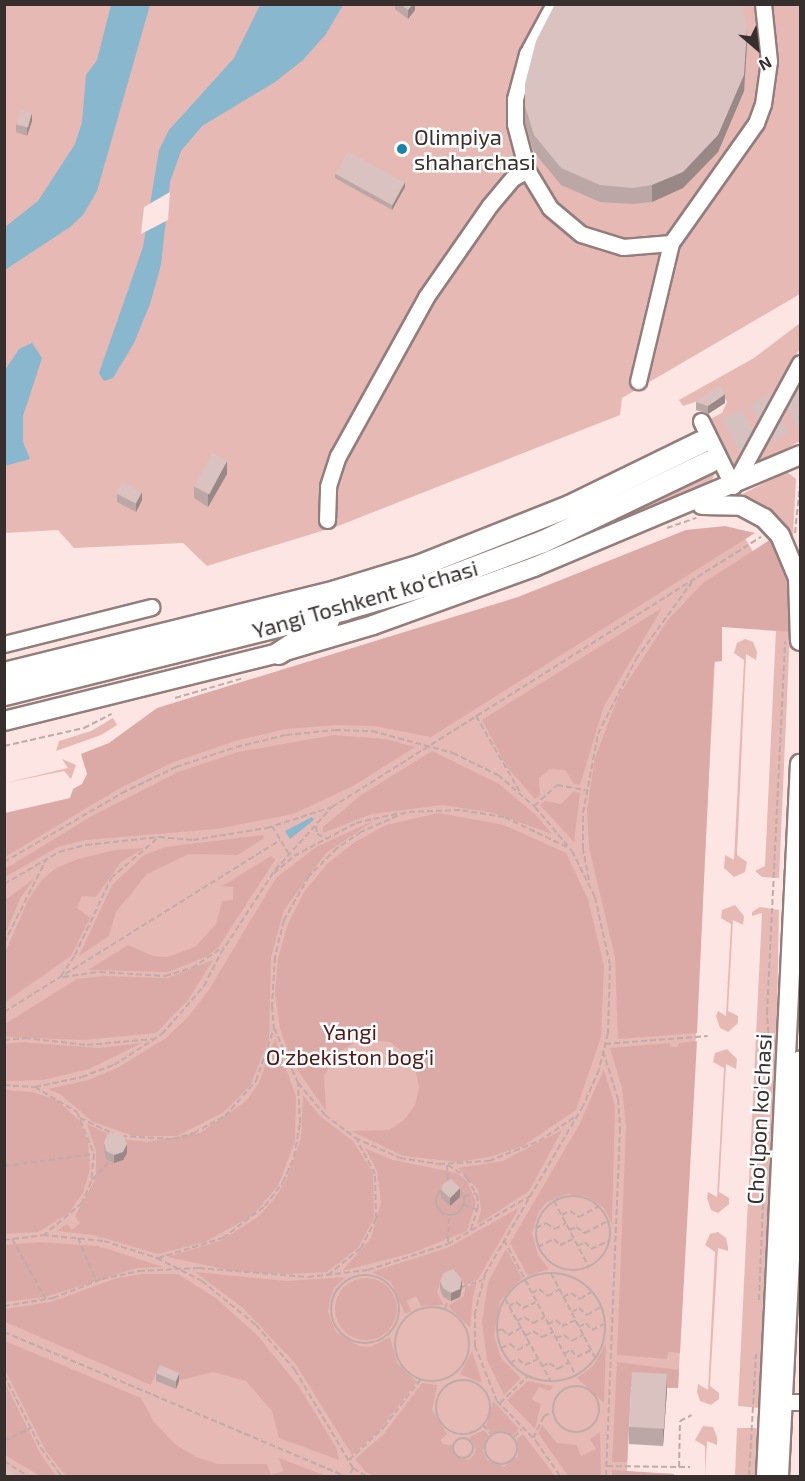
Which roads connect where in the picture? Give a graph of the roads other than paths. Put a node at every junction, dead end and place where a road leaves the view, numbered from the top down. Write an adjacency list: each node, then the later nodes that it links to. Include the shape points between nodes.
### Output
1 (554, 4): 3 (lane, via 527,54 515,99 515,124)
2 (763, 4): 4 (lane, via 769,61 756,123)
3 (527, 170): 4 (lane, via 550,208 581,234 623,247); 11 (lane, via 513,178 490,205 420,307 338,456 328,486)
4 (671, 243): 6 (lane)
5 (801, 363): 10 (lane)
6 (638, 381)
7 (701, 432): 10 (lane); 18 (highway, Yangi Toshkent ko‘chasi, via 560,510 420,565 335,591)
8 (801, 455): 10 (main road)
9 (710, 461): 14 (highway, Yangi Toshkent ko‘chasi, via 506,556)
10 (733, 486): 12 (main road)
11 (327, 520)
12 (659, 523): 15 (main road, via 722,503 750,509 770,523 786,544 796,570); 17 (main road, via 435,604)
13 (151, 607): 16 (lane)
14 (344, 609): 17 (highway); 19 (highway, Yangi Toshkent ko‘chasi)
15 (801, 641)
16 (4, 644)
17 (278, 653): 20 (main road)
18 (4, 674)
19 (4, 694)
20 (4, 721)
21 (801, 764): 22 (main road, Cho'lpon ko'chasi)
22 (798, 898): 26 (main road, Cho'lpon ko'chasi)
23 (801, 1061): 24 (main road, Cho'lpon ko'chasi)
24 (794, 1310): 25 (main road, Cho'lpon ko'chasi)
25 (792, 1402): 27 (main road, Cho'lpon ko'chasi)
26 (766, 1476)
27 (779, 1476)

